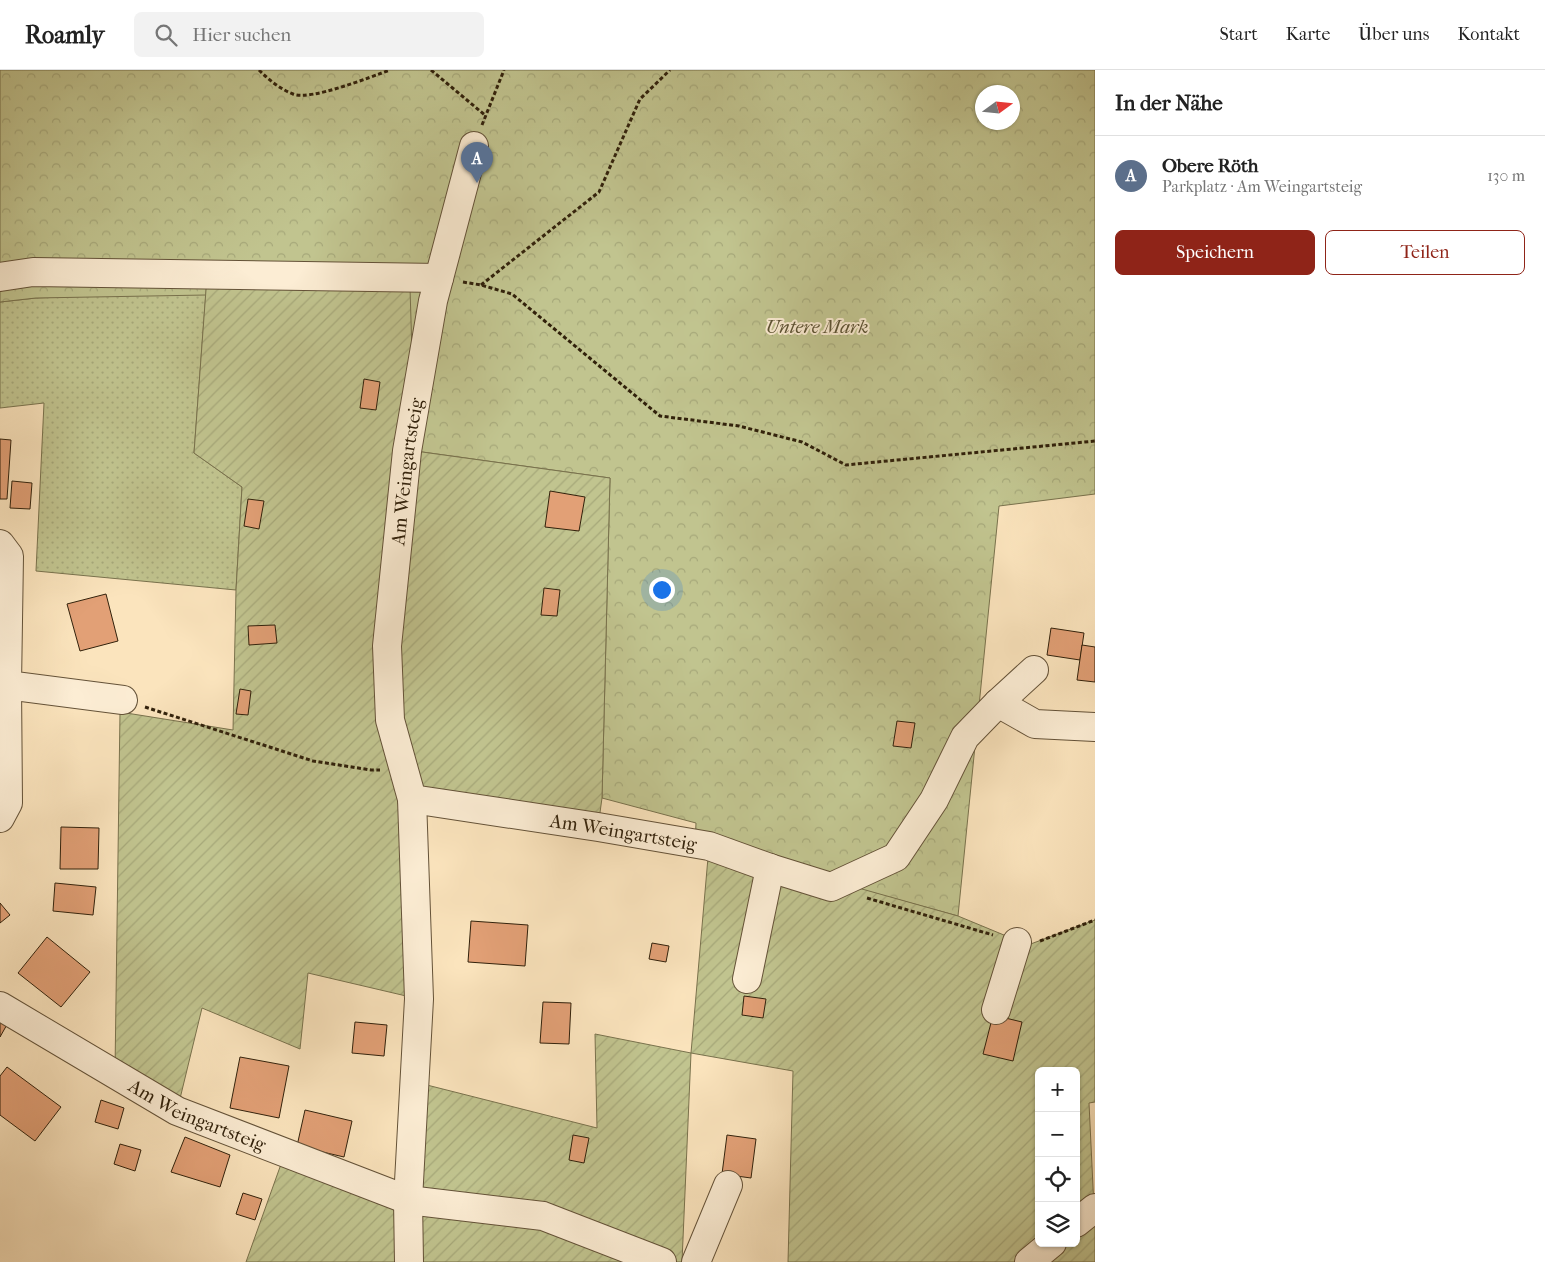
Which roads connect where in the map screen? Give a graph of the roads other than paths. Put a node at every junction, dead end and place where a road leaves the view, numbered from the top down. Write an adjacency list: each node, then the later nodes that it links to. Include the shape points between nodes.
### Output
1 (474, 146): 3 (street, Am Weingartsteig)
2 (0, 277): 3 (street, via 33,272)
3 (439, 278): 10 (street, Am Weingartsteig, via 407,452 387,646 390,720)
4 (0, 544): 6 (street, via 9,556)
5 (1034, 670): 8 (street)
6 (7, 685): 7 (street); 11 (street, via 8,803)
7 (123, 700)
8 (998, 703): 9 (street, via 1035,724); 12 (street, Am Weingartsteig, via 965,737 934,800 896,858 830,886)
9 (1095, 727)
10 (412, 799): 12 (street, Am Weingartsteig, via 709,846); 18 (street, Am Weingartsteig, via 419,1000)
11 (0, 818)
12 (770, 868): 14 (street)
13 (1017, 942): 16 (street)
14 (747, 979)
15 (0, 1006): 18 (street, Am Weingartsteig, via 177,1111)
16 (996, 1010)
17 (728, 1185): 24 (street)
18 (408, 1200): 22 (street, Am Weingartsteig); 23 (street, via 543,1216)
19 (1095, 1208): 20 (street)
20 (1080, 1220)
21 (1047, 1247): 25 (street)
22 (409, 1262)
23 (662, 1262)
24 (696, 1262)
25 (1029, 1262)

